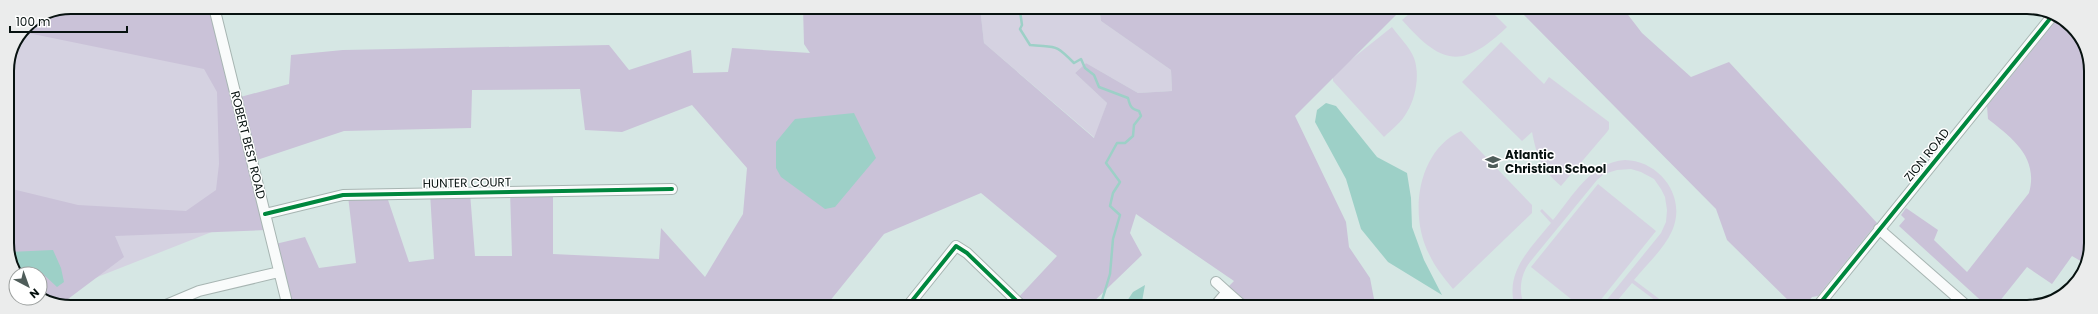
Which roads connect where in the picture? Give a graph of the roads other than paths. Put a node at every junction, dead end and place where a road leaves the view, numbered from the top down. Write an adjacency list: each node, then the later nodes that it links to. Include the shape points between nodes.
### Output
1 (216, 14): 4 (street, ROBERT BEST ROAD)
2 (2050, 19): 5 (street, ZION ROAD)
3 (672, 190): 4 (street, HUNTER COURT, via 343,195)
4 (265, 214): 6 (street, ROBERT BEST ROAD)
5 (1879, 229): 15 (street, ZION ROAD); 16 (street)
6 (279, 272): 9 (street, via 198,291); 10 (street, ROBERT BEST ROAD)
7 (1216, 282): 8 (street)
8 (1227, 292): 13 (street); 14 (street)
9 (176, 300)
10 (286, 300)
11 (912, 300): 12 (street, via 953,248 959,246)
12 (1016, 300)
13 (1220, 300)
14 (1236, 300)
15 (1822, 300)
16 (1960, 300)

